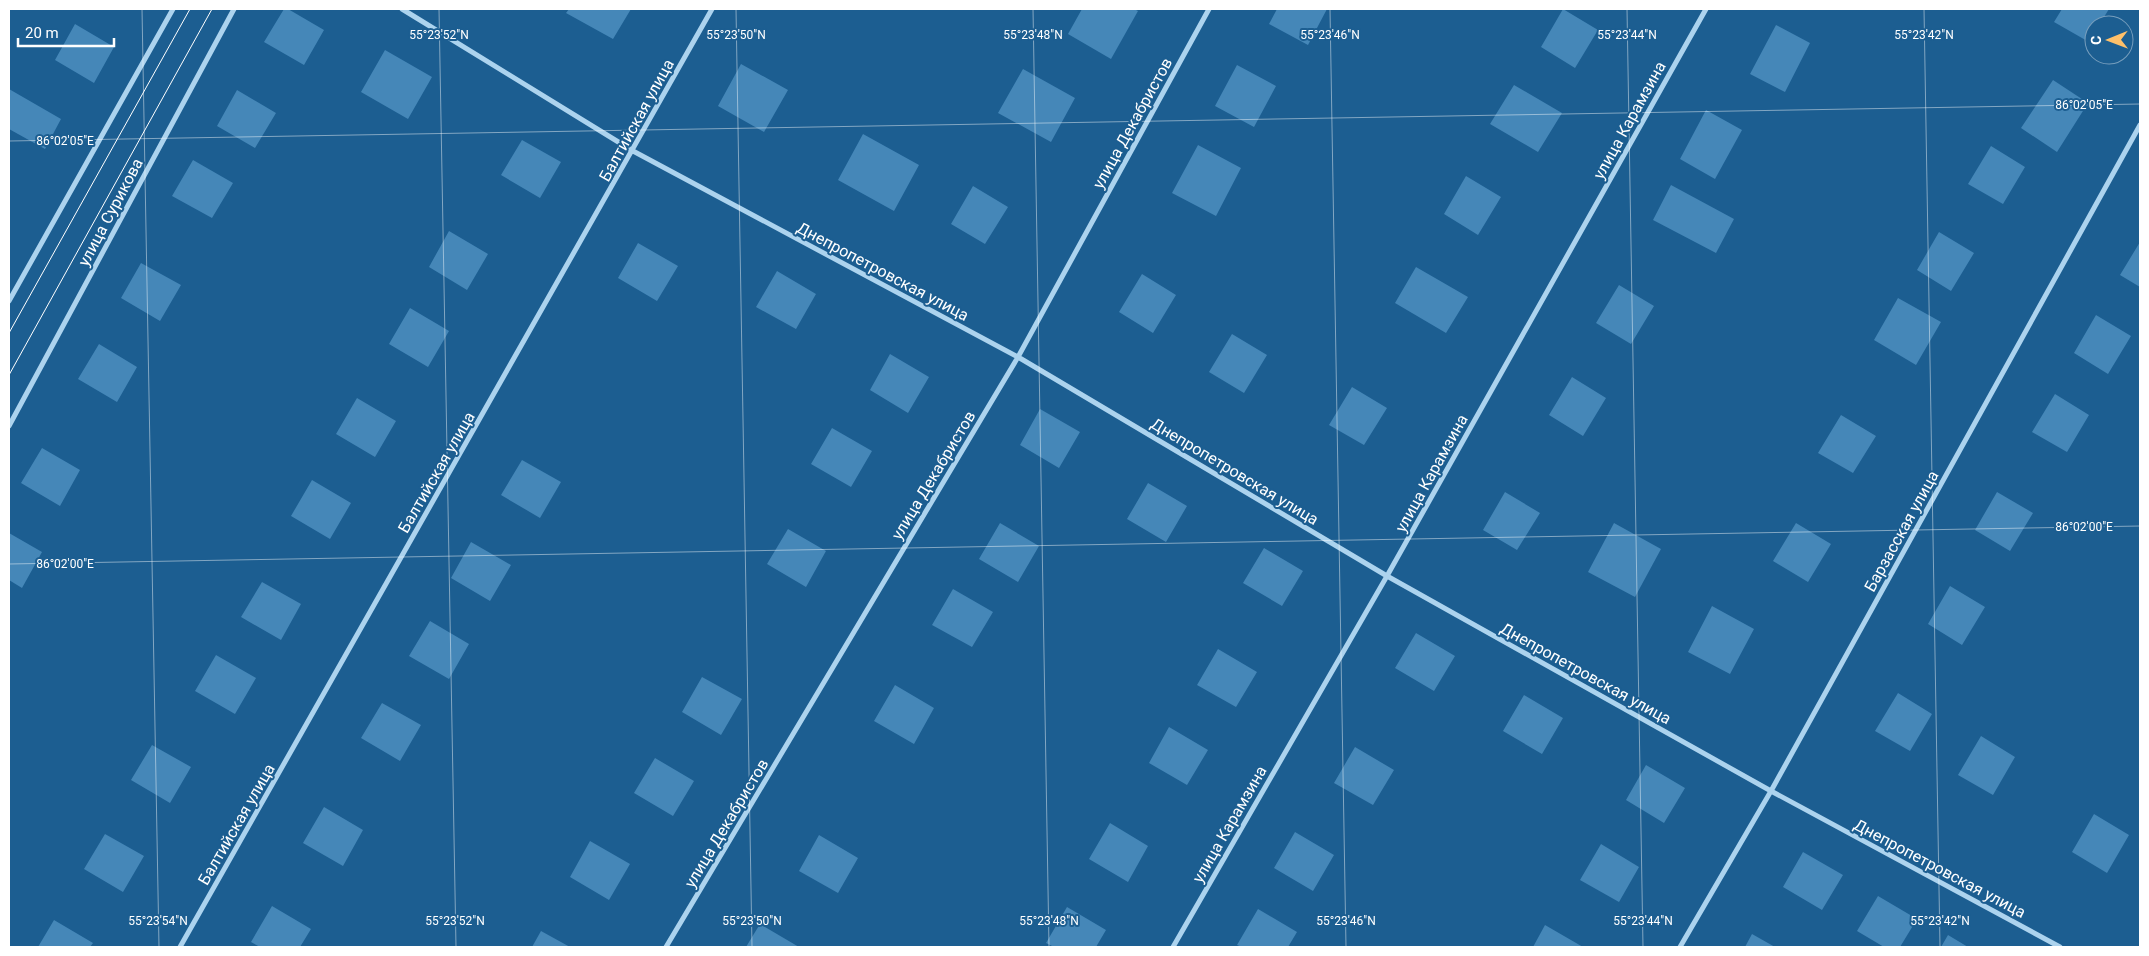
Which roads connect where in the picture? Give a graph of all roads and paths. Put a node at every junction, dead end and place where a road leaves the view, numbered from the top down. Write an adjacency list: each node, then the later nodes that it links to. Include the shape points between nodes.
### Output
1 (173, 9): 9 (street)
2 (234, 9): 11 (street, улица Сурикова)
3 (402, 9): 8 (street, Днепропетровская улица)
4 (712, 9): 8 (street, Балтийская улица)
5 (1209, 9): 10 (street, улица Декабристов)
6 (1706, 9): 12 (street, улица Карамзина)
7 (2140, 126): 13 (street, Барзасская улица)
8 (633, 151): 10 (street, Днепропетровская улица); 14 (street, Балтийская улица)
9 (9, 301)
10 (1018, 357): 12 (street, Днепропетровская улица); 15 (street, улица Декабристов)
11 (9, 426)
12 (1388, 576): 13 (street, Днепропетровская улица); 16 (street, улица Карамзина)
13 (1771, 791): 17 (street, Барзасская улица); 18 (street, Днепропетровская улица)
14 (180, 947)
15 (666, 947)
16 (1173, 947)
17 (1680, 947)
18 (2060, 947)

